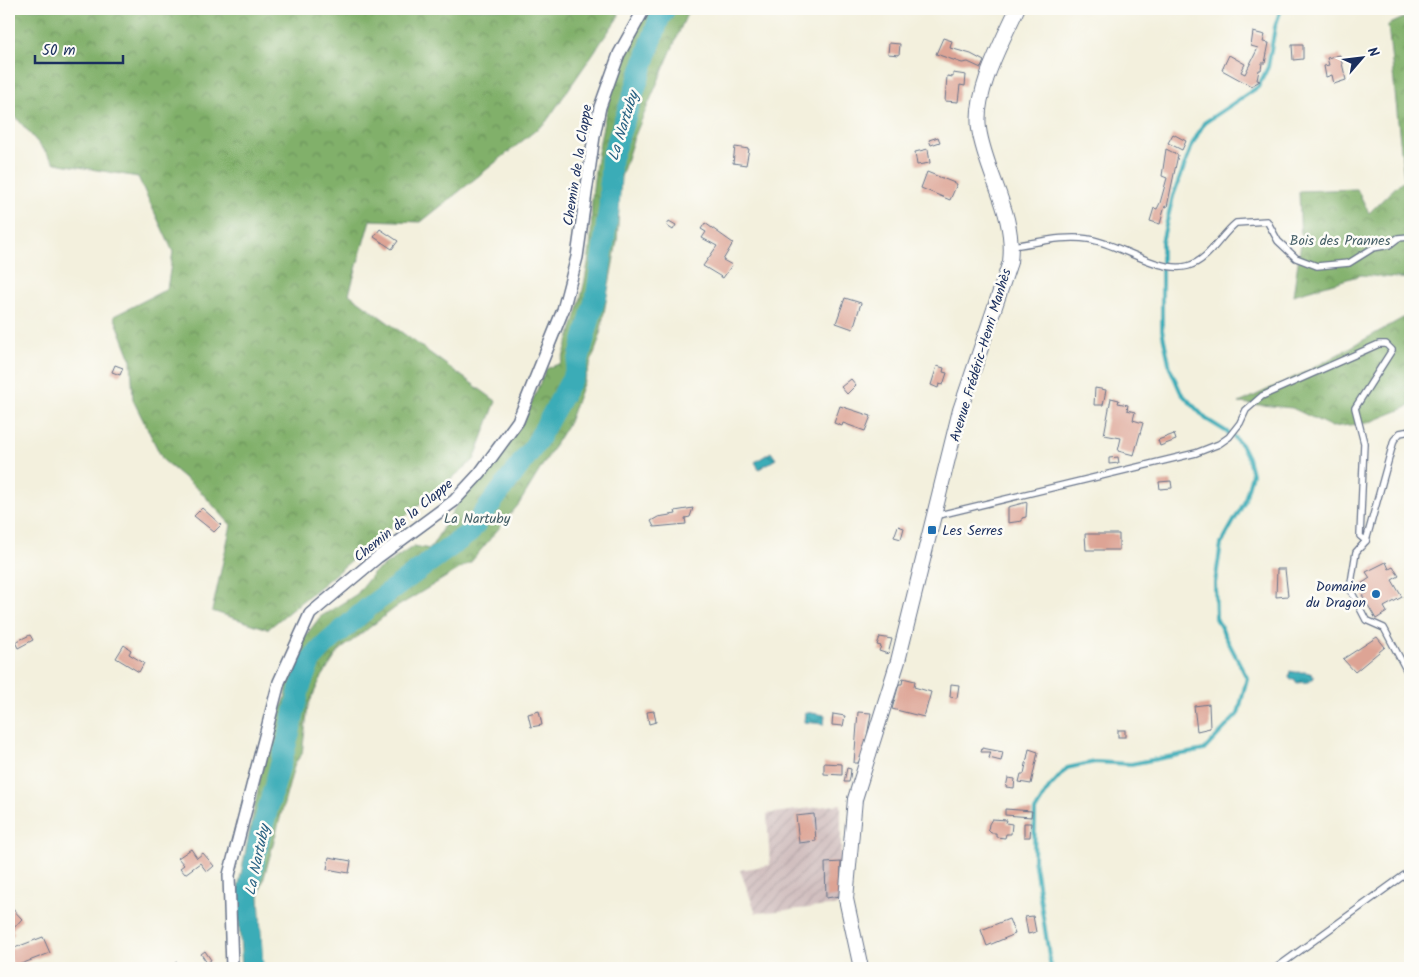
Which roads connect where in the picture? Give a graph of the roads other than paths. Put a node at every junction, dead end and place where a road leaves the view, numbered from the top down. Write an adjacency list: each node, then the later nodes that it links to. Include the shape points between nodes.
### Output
1 (644, 9): 11 (street, Chemin de la Clappe, via 619,54 600,107 574,266 563,310 518,421 480,473 454,501 378,557 310,614 278,682 229,875)
2 (1017, 9): 4 (street, Avenue Frédéric-Henri Manhès, via 988,72 982,93 979,127 988,165 1010,224)
3 (1410, 237): 4 (lane, via 1373,248 1349,263 1317,266 1296,258 1278,241 1267,221 1236,223 1198,262 1186,267 1160,265 1087,238)
4 (1012, 246): 6 (street, Avenue Frédéric-Henri Manhès, via 1010,262 960,410)
5 (1410, 431): 7 (lane, via 1394,440)
6 (935, 516): 7 (lane, via 1196,453 1229,437 1246,410 1262,396 1379,344 1386,344 1392,350 1355,408 1364,443 1360,536); 12 (street, Avenue Frédéric-Henri Manhès, via 898,661 855,799 846,899)
7 (1366, 541): 8 (lane, via 1356,552 1350,589 1366,620 1384,628)
8 (1410, 676)
9 (1410, 871): 13 (lane)
10 (1410, 963): 14 (lane)
11 (232, 968)
12 (861, 968)
13 (1276, 968)
14 (1404, 968)

